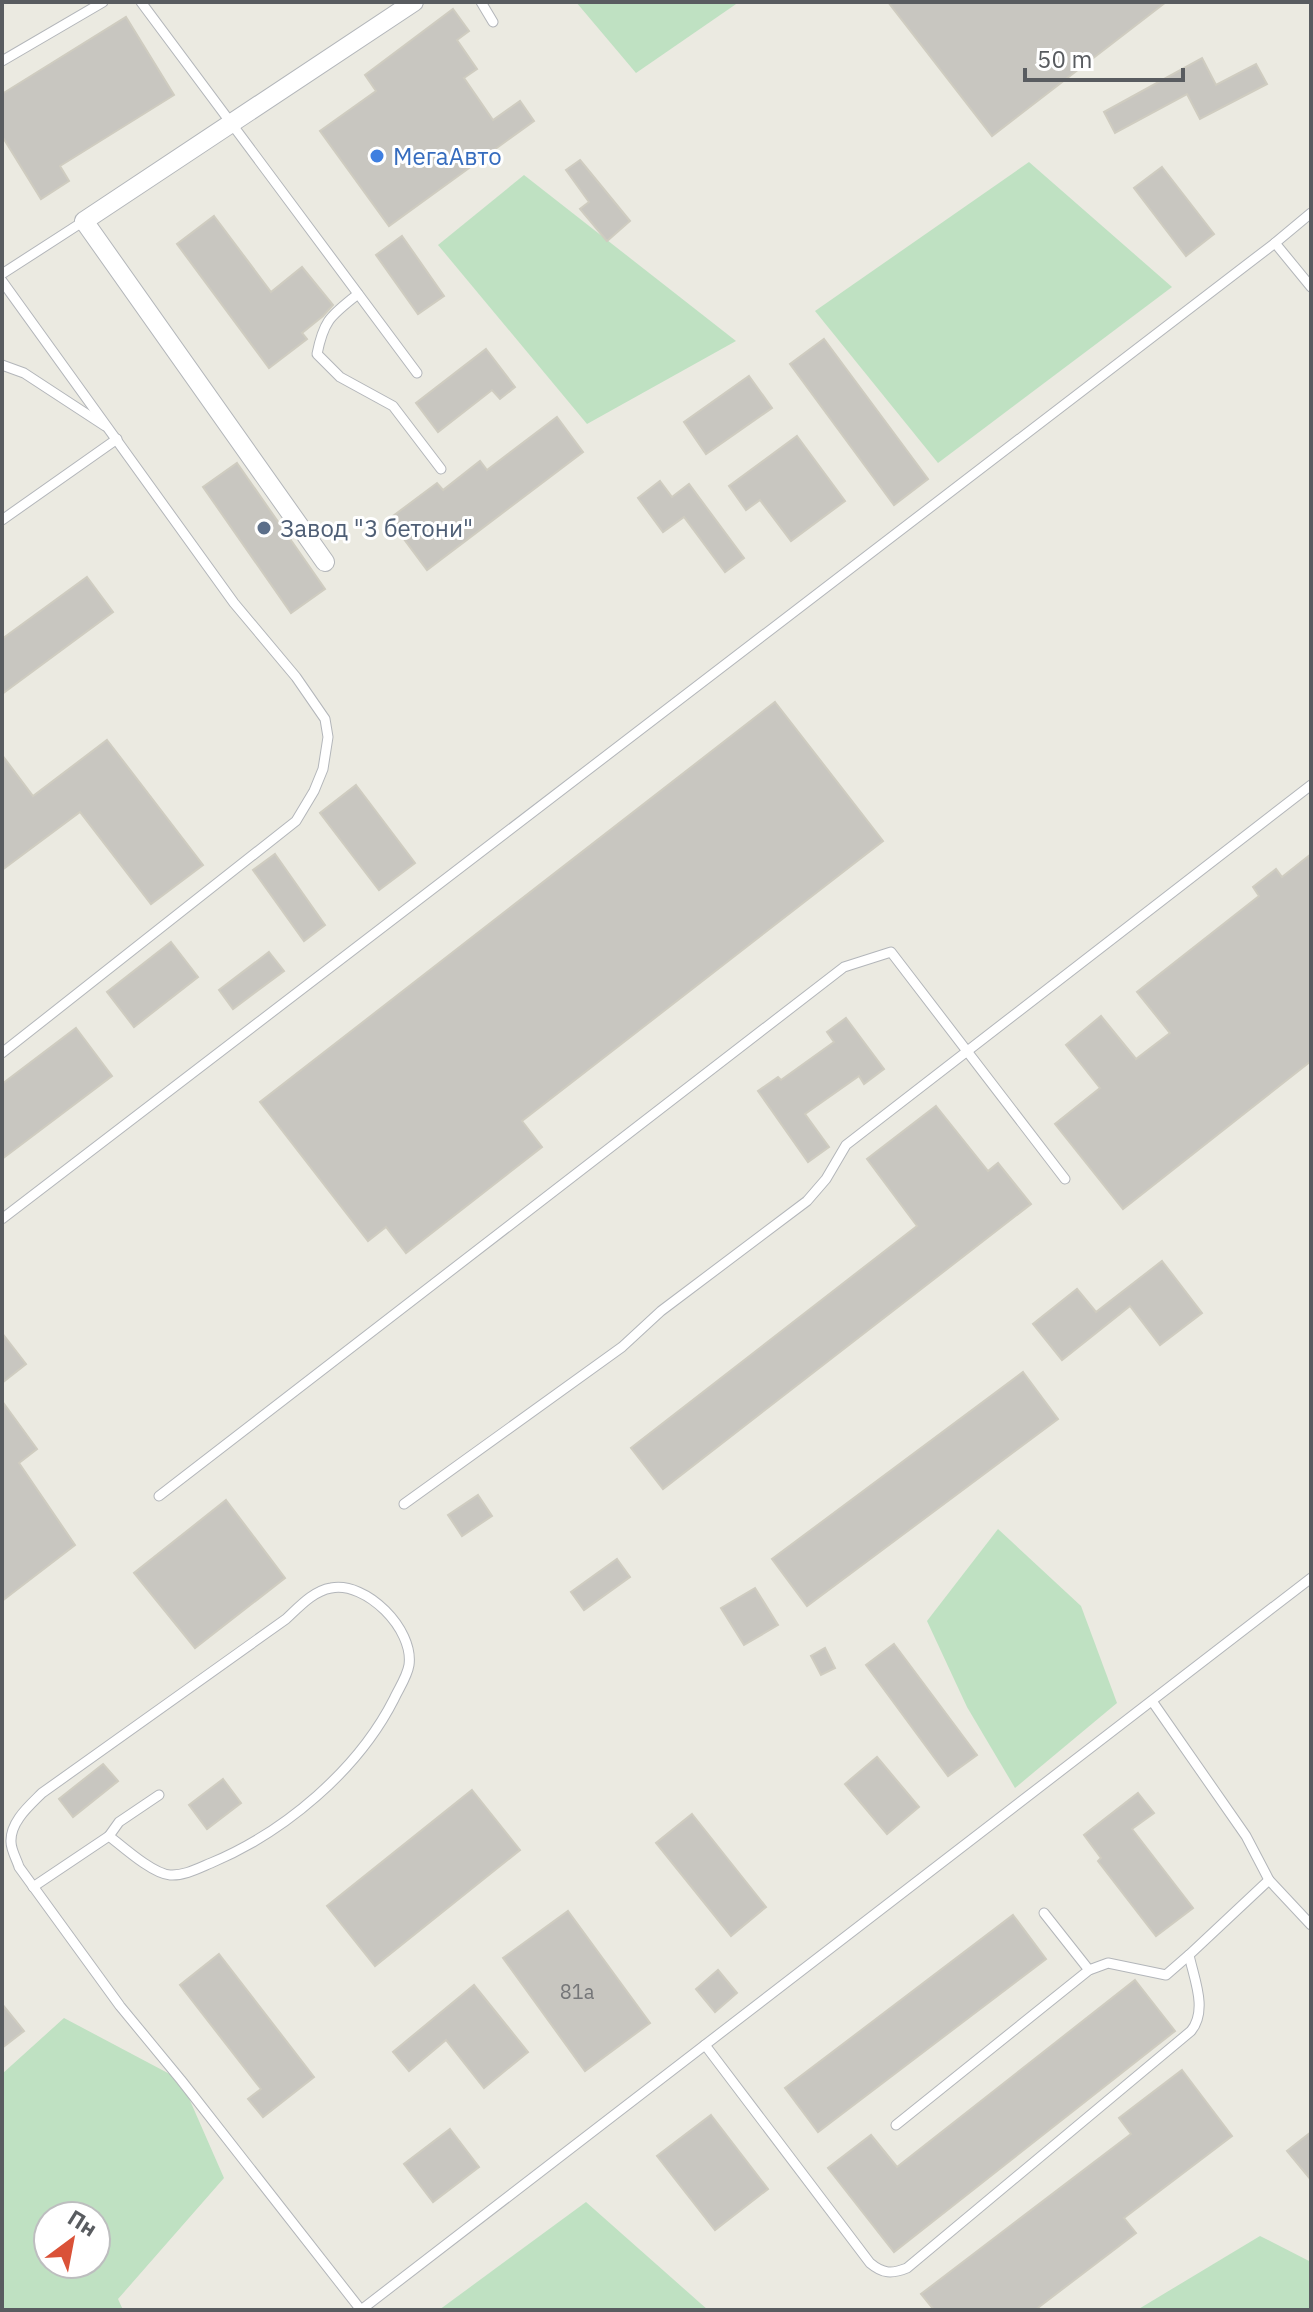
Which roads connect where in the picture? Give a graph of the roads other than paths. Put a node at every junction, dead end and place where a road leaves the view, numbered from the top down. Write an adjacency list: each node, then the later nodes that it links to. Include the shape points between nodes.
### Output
1 (103, 2): 6 (lane)
2 (141, 2): 7 (lane)
3 (414, 2): 7 (street)
4 (481, 2): 5 (lane)
5 (493, 22)
6 (2, 61)
7 (230, 124): 9 (street); 14 (lane)
8 (1311, 213): 10 (lane)
9 (84, 221): 11 (lane); 21 (street)
10 (1275, 243): 13 (lane); 26 (lane)
11 (2, 274)
12 (2, 281): 17 (lane)
13 (1311, 287)
14 (358, 294): 16 (lane); 19 (lane, via 322,329 317,354 340,377 393,406)
15 (2, 365): 17 (lane, via 24,373)
16 (417, 373)
17 (110, 430): 18 (lane)
18 (117, 439): 20 (lane); 24 (lane, via 325,719 323,769 296,821)
19 (441, 469)
20 (2, 520)
21 (325, 562)
22 (1311, 785): 23 (lane)
23 (967, 1051): 25 (lane); 27 (lane, via 891,952 844,967); 28 (lane, via 846,1145 807,1201 661,1311 622,1347)
24 (2, 1053)
25 (1065, 1179)
26 (2, 1219)
27 (159, 1496)
28 (404, 1504)
29 (1311, 1578): 30 (lane)
30 (1152, 1701): 33 (lane, via 1246,1836); 39 (lane)
31 (159, 1795): 32 (lane, via 119,1822)
32 (109, 1836): 34 (lane); 34 (lane, via 169,1875 191,1871 261,1837 322,1792 382,1721 404,1679 409,1664 406,1640 393,1617 351,1590 333,1587 316,1594 42,1793 22,1813 11,1843)
33 (1269, 1880): 36 (lane); 37 (lane)
34 (33, 1887): 41 (lane, via 120,2006)
35 (1044, 1913): 38 (lane)
36 (1311, 1925)
37 (1189, 1955): 38 (lane, via 1166,1975 1108,1963); 39 (lane, via 1200,2006 1191,2031 907,2268 894,2273 881,2272 870,2263)
38 (1089, 1970): 40 (lane)
39 (705, 2045): 41 (lane)
40 (896, 2125)
41 (361, 2310)

